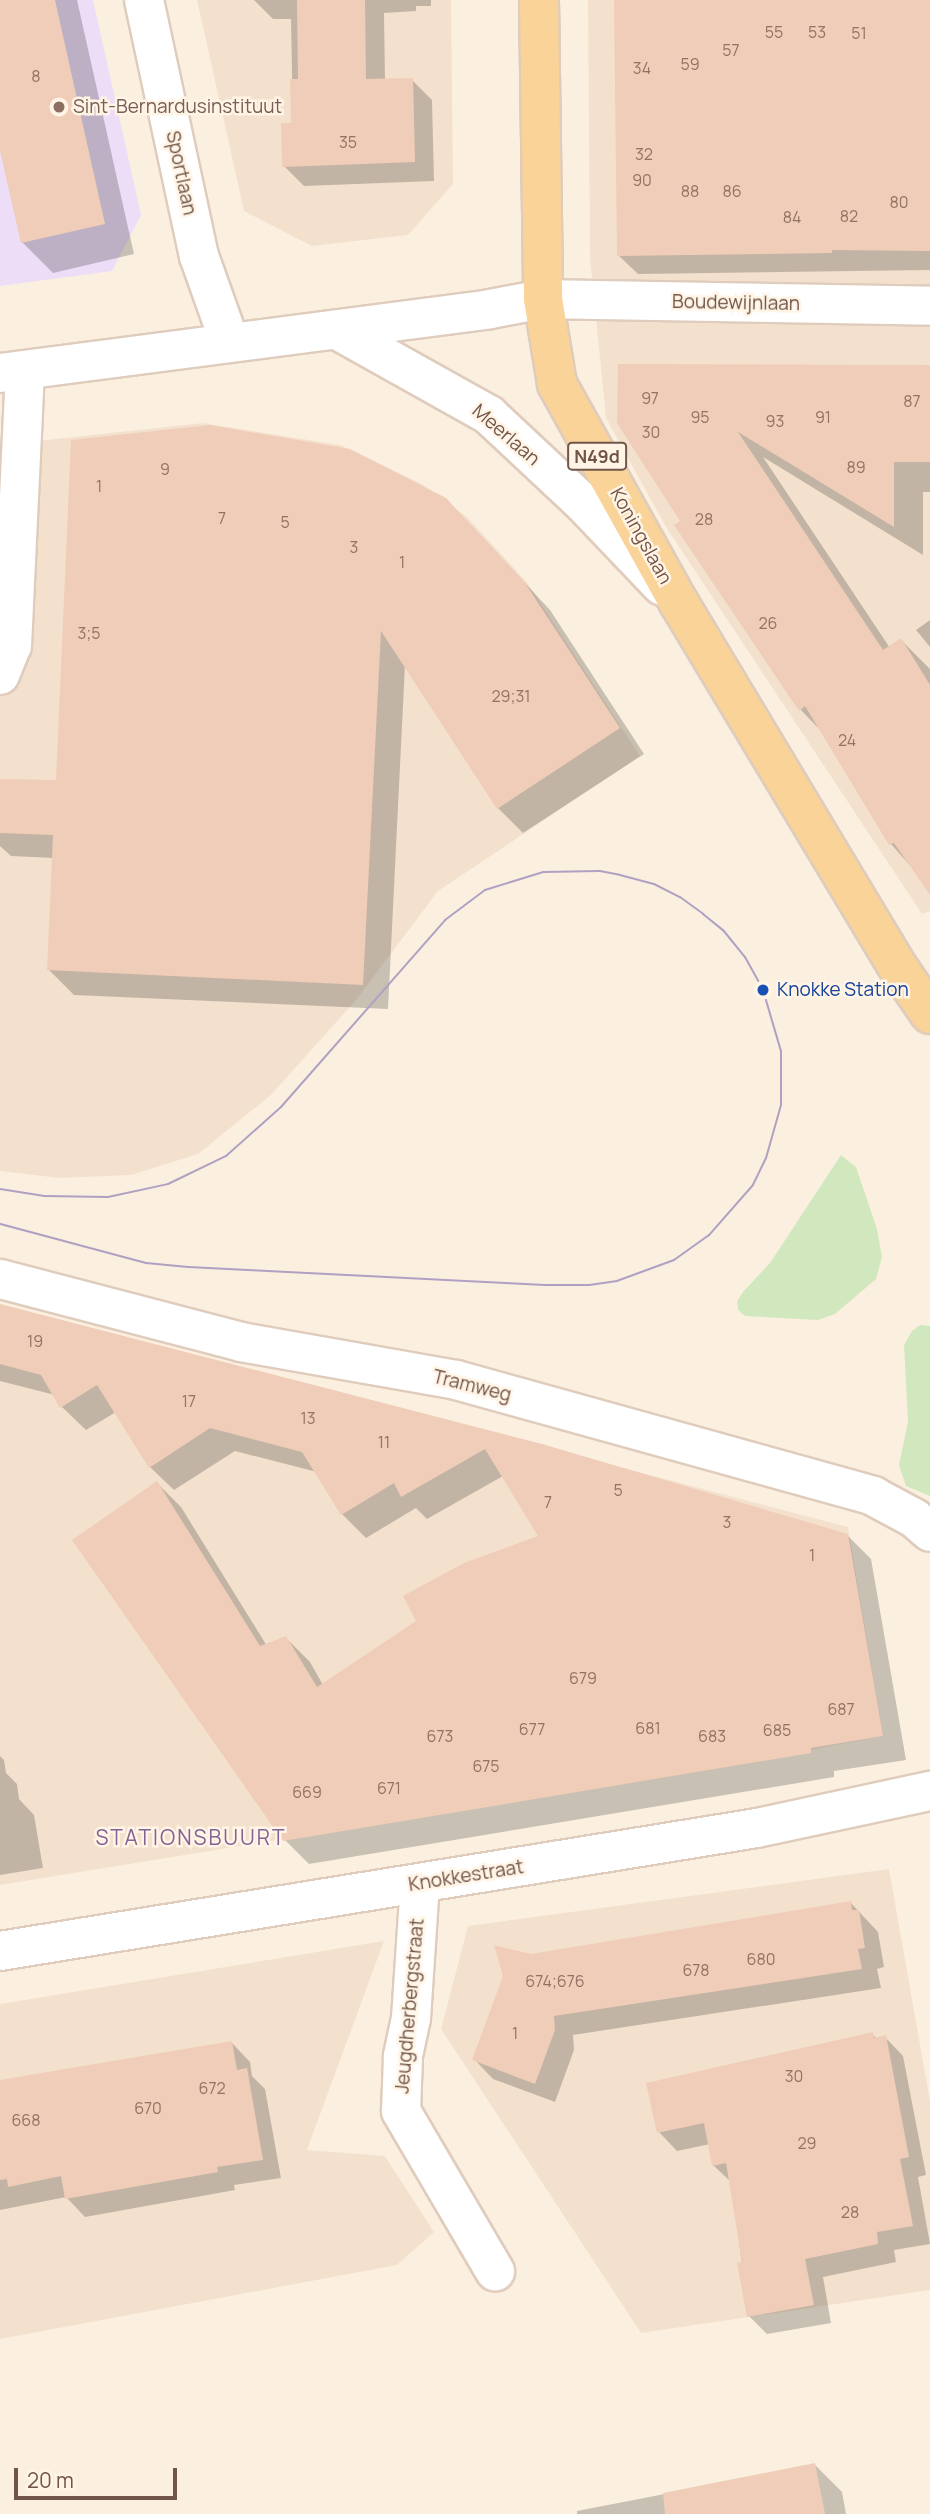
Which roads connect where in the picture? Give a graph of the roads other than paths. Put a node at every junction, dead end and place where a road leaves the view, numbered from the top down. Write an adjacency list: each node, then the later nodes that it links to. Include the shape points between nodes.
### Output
1 (144, 0): 6 (street, Sportlaan, via 198,256)
2 (539, 0): 3 (main road, Koningslaan / N49d)
3 (543, 299): 4 (street, Boudewijnlaan); 5 (street); 8 (main road, Koningslaan / N49d, via 557,384)
4 (930, 306)
5 (337, 330): 6 (street); 8 (street, Meerlaan, via 489,415 581,501)
6 (230, 343): 7 (street)
7 (12, 372): 9 (street, via 12,646)
8 (679, 603): 10 (main road, Koningslaan / N49d)
9 (0, 675)
10 (930, 1014)
11 (0, 1279): 12 (street, Tramweg, via 242,1342 456,1380 873,1496)
12 (930, 1532)
13 (930, 1791): 14 (street, Knokkestraat, via 757,1828)
14 (420, 1884): 15 (street, Knokkestraat); 16 (street, Jeugdherbergstraat, via 401,2111)
15 (0, 1951)
16 (495, 2271)

